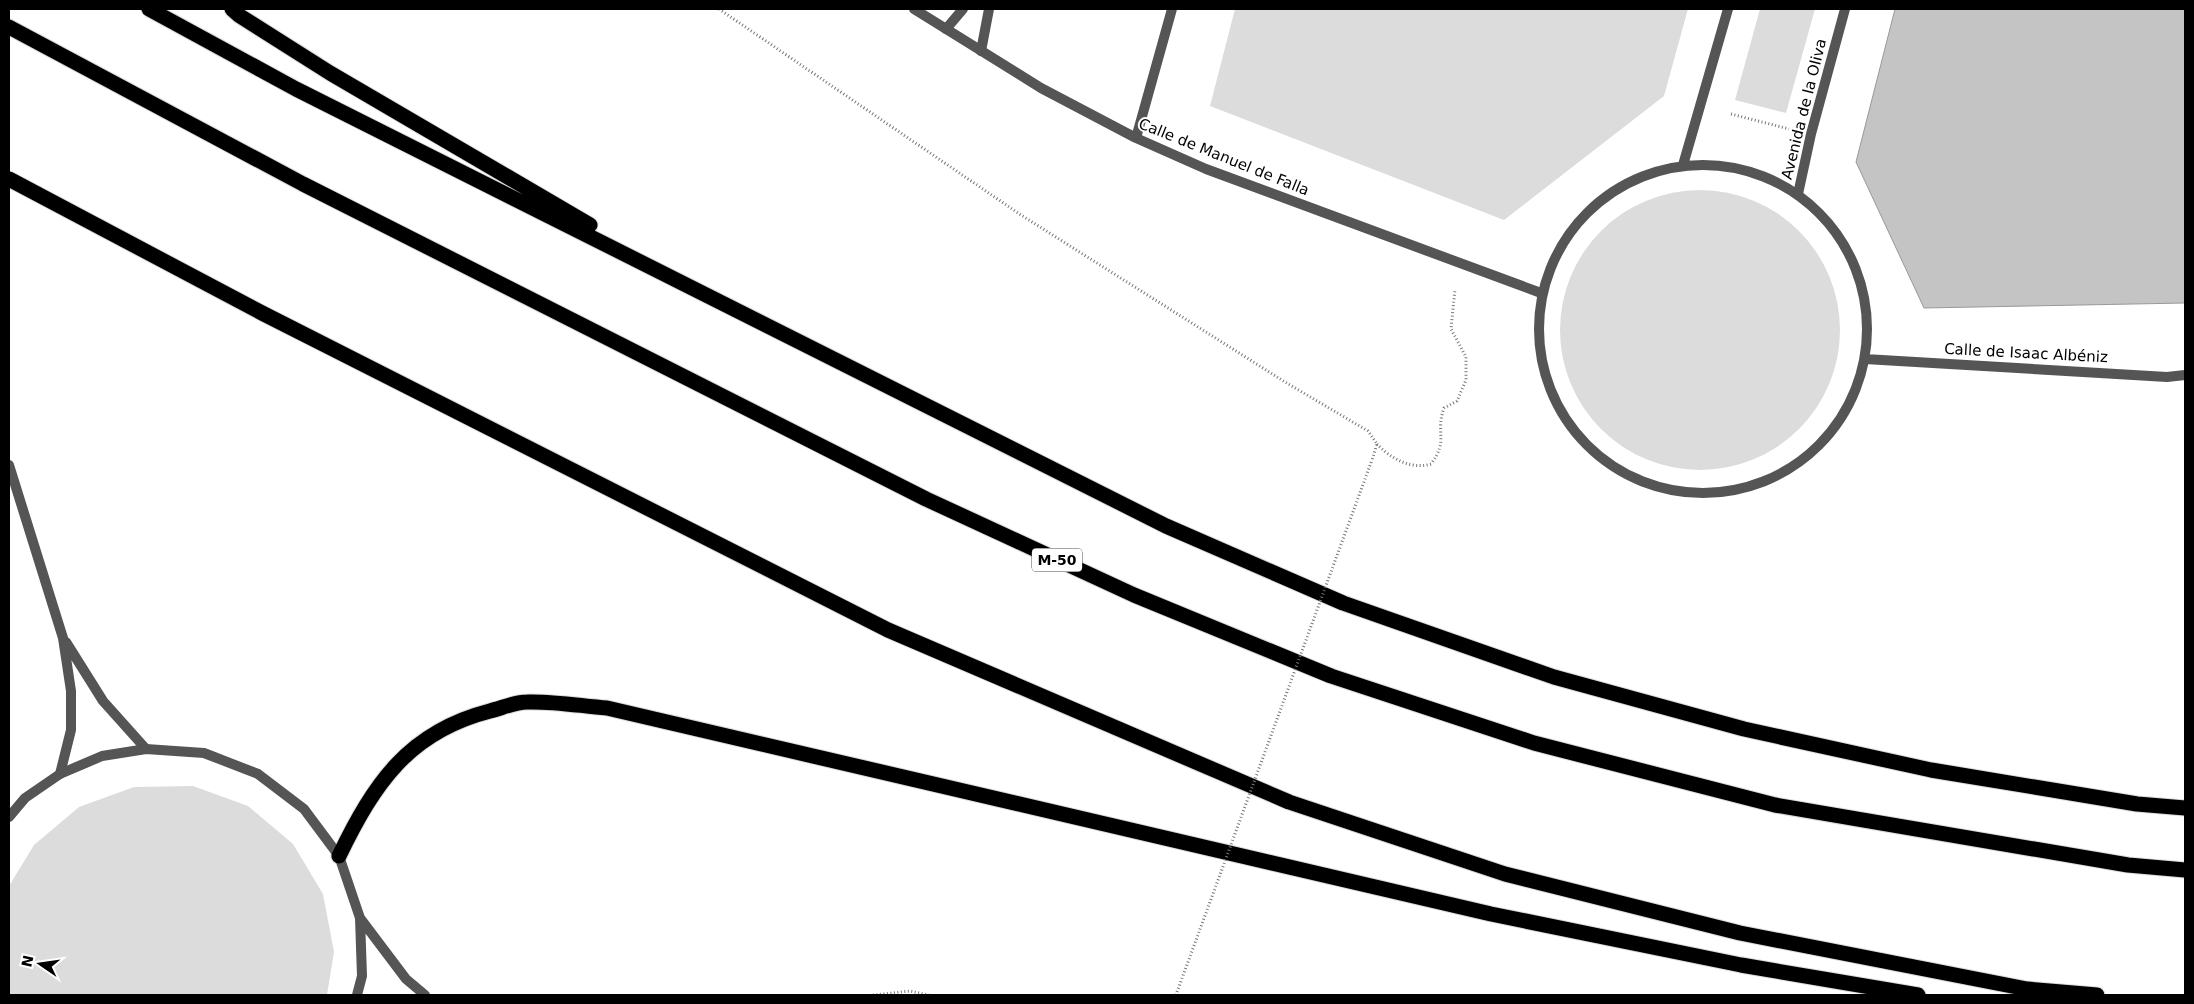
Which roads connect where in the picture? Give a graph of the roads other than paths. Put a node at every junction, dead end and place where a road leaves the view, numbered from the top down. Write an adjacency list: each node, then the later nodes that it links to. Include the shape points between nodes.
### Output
1 (149, 9): 17 (highway, via 296,89)
2 (232, 9): 17 (highway, via 330,73)
3 (914, 9): 10 (street, Calle de Manuel de Falla)
4 (963, 9): 10 (street)
5 (989, 9): 11 (street)
6 (1172, 9): 12 (street)
7 (1728, 9): 13 (street)
8 (1845, 9): 15 (street, Avenida de la Oliva)
9 (9, 27): 29 (highway, M-50, via 302,184 926,500 1134,596 1331,676 1534,743 1775,805 2128,865)
10 (946, 29): 11 (street, Calle de Manuel de Falla)
11 (981, 51): 12 (street, Calle de Manuel de Falla, via 1041,88)
12 (1136, 138): 16 (street, Calle de Manuel de Falla, via 1206,169)
13 (1683, 165): 15 (street, Avenida de la Oliva, via 1724,165 1762,175); 16 (street, Avenida de la Oliva, via 1634,178 1592,206 1560,246)
14 (9, 179): 34 (highway, via 262,313 888,630 1289,802 1505,874 1740,934 2027,988)
15 (1798, 194): 18 (street, Avenida de la Oliva, via 1832,226 1856,267 1867,312)
16 (1541, 293): 18 (street, Avenida de la Oliva, via 1538,346 1551,396 1580,441 1593,452 1621,474 1669,492 1722,494 1772,480 1816,450 1848,409)
17 (710, 295): 26 (highway, via 1166,526 1343,604 1545,674 1744,729 1930,770 2137,804)
18 (1865, 359): 19 (street, Calle de Isaac Albéniz)
19 (2185, 375)
20 (9, 465): 21 (street)
21 (63, 638): 22 (street, via 103,701); 23 (street, via 71,691 72,730)
22 (146, 748): 23 (street, via 102,756); 28 (street, via 204,753 258,774 304,809)
23 (60, 774): 24 (street)
24 (25, 798): 25 (street); 27 (street)
25 (9, 804)
26 (2185, 808)
27 (9, 817)
28 (339, 856): 30 (street); 33 (highway, via 358,816 377,788 395,765 430,736 464,718 526,702 607,708 1491,914 1741,965)
29 (2185, 870)
30 (360, 918): 31 (street, via 362,976); 32 (street, via 406,978)
31 (357, 995)
32 (425, 995)
33 (1918, 995)
34 (2097, 995)

